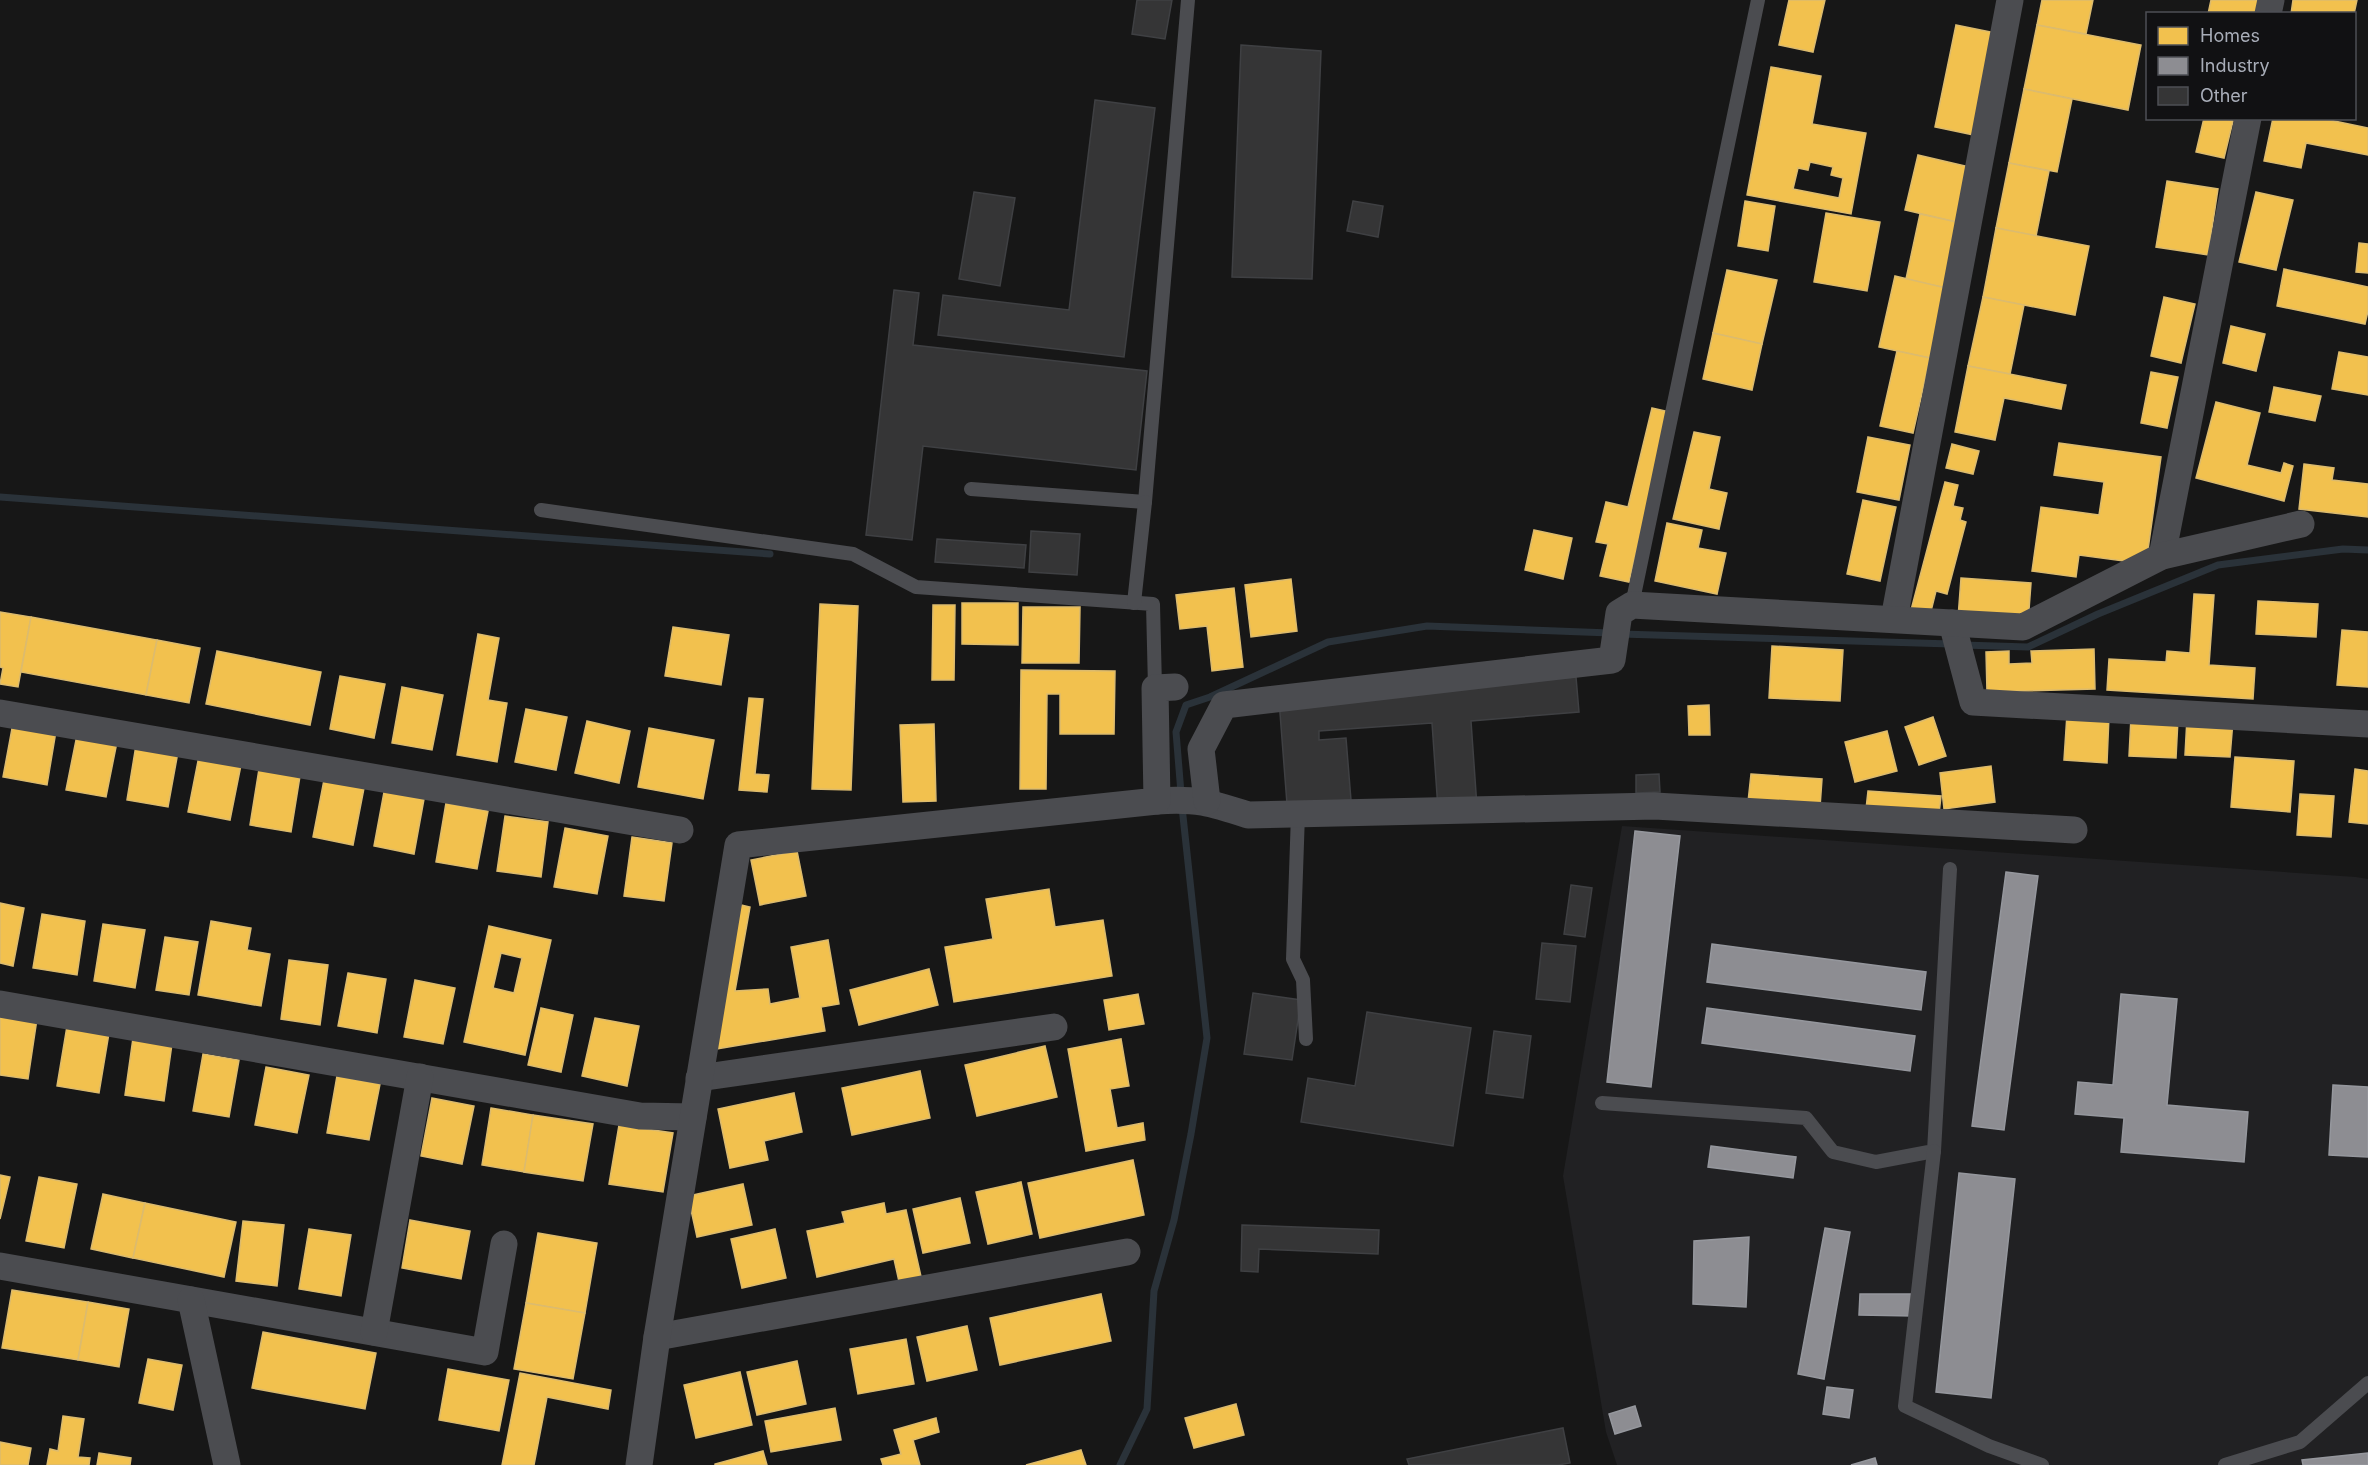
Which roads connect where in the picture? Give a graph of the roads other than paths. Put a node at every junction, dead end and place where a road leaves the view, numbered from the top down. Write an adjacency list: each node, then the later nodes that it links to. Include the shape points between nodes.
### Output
1 (1188, 0): 6 (lane)
2 (1758, 0): 11 (lane)
3 (2010, 0): 12 (street)
4 (2248, 120): 9 (street)
5 (971, 489): 6 (lane)
6 (1145, 502): 10 (lane)
7 (541, 510): 10 (lane, via 853,554 916,587)
8 (2301, 524): 9 (street)
9 (2162, 556): 13 (street, via 2023,627)
10 (1134, 603): 14 (lane, via 1153,604)
11 (1632, 605): 12 (street); 18 (street, via 1619,613 1612,660 1224,705 1201,749)
12 (1894, 619): 13 (street)
13 (1955, 637): 16 (street, via 1974,702)
14 (1165, 688): 17 (street)
15 (0, 713): 20 (street)
16 (2368, 724)
17 (1157, 801): 18 (street); 27 (street, via 738,845)
18 (1207, 801): 19 (street, via 1248,815)
19 (1298, 814): 21 (street, via 1655,806); 25 (lane, via 1293,959 1303,980)
20 (680, 830)
21 (2074, 830)
22 (1950, 870): 30 (lane)
23 (0, 1004): 26 (street)
24 (1054, 1027): 27 (street)
25 (1306, 1039)
26 (420, 1077): 29 (street, via 640,1116); 35 (street)
27 (699, 1078): 29 (street)
28 (1602, 1103): 30 (lane, via 1806,1118 1833,1152 1876,1162)
29 (693, 1117): 36 (street)
30 (1934, 1151): 40 (lane, via 1905,1406 1989,1446)
31 (504, 1244): 35 (street, via 485,1352)
32 (1127, 1252): 36 (street)
33 (0, 1266): 34 (street)
34 (191, 1300): 35 (street); 38 (street)
35 (374, 1332)
36 (657, 1337): 39 (street)
37 (2368, 1383): 41 (lane, via 2300,1442)
38 (227, 1465)
39 (639, 1465)
40 (2042, 1465)
41 (2225, 1465)

